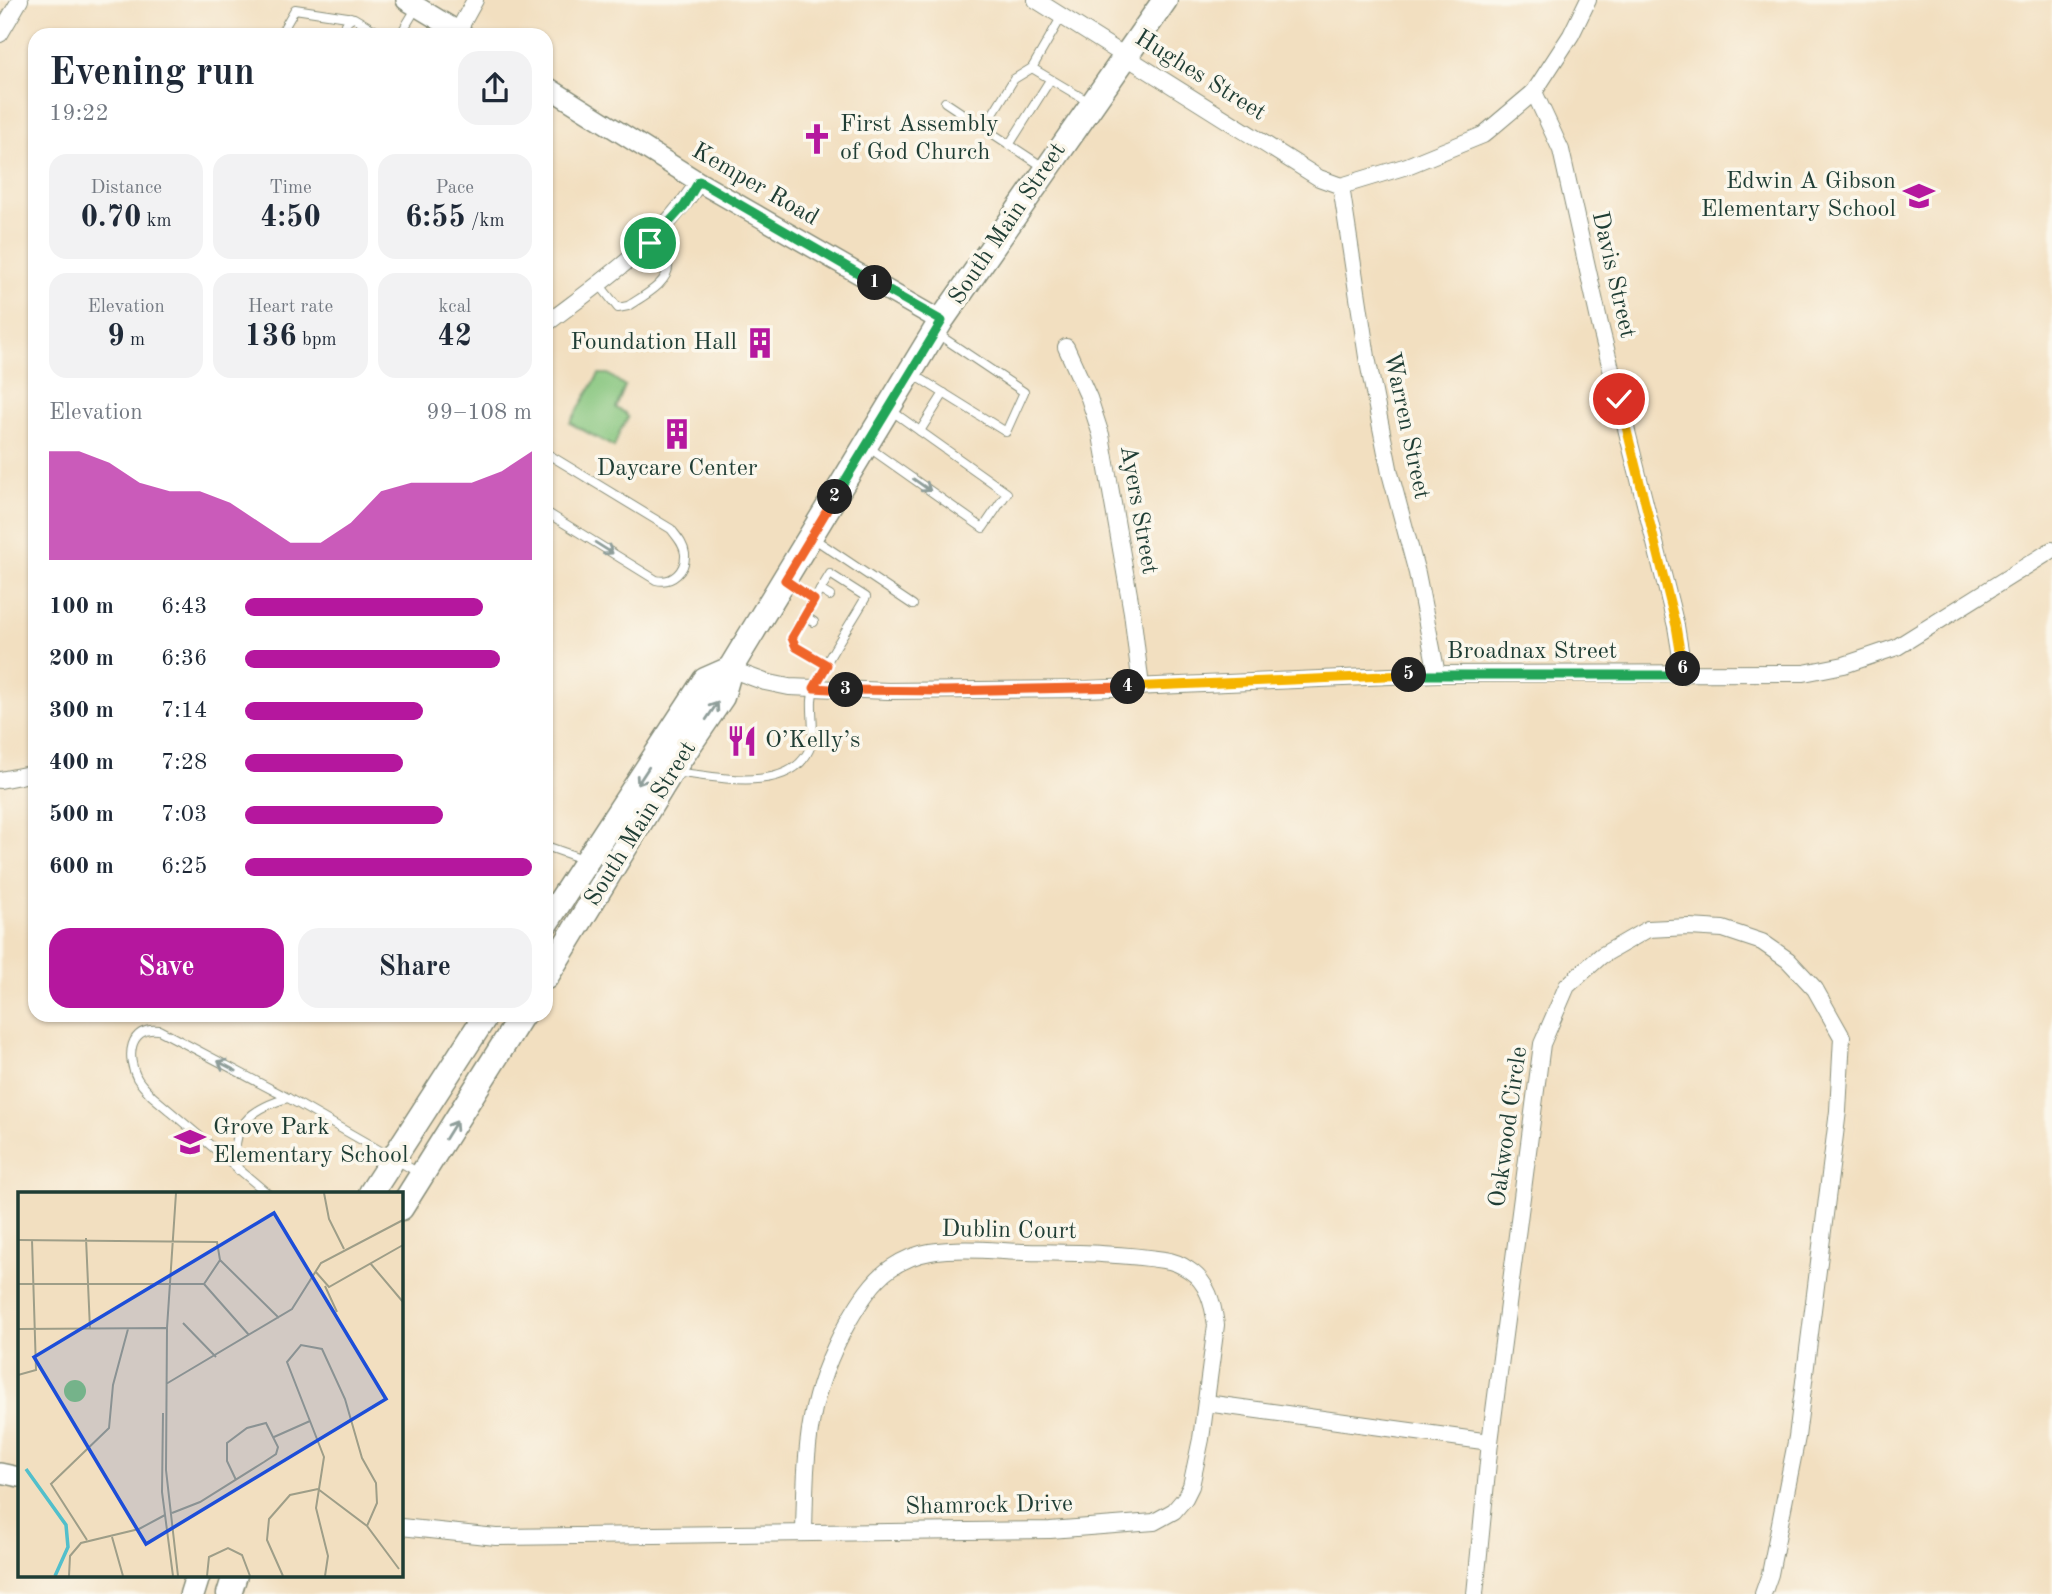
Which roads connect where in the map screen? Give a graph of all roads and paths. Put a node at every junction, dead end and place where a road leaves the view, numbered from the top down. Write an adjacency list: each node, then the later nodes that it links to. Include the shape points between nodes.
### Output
1 (20, 0): 15 (street)
2 (475, 0): 14 (street)
3 (1036, 0): 7 (street, Hughes Street)
4 (1165, 0): 16 (main road, South Main Street)
5 (1588, 0): 20 (street)
6 (411, 3): 12 (lane); 13 (street)
7 (1062, 16): 16 (street, Hughes Street); 17 (lane)
8 (350, 17): 9 (lane, via 295,9); 10 (lane); 11 (lane)
9 (284, 28)
10 (344, 28)
11 (370, 28)
12 (402, 28)
13 (453, 28)
14 (463, 28)
15 (0, 34)
16 (1125, 56): 22 (main road, South Main Street); 27 (street, Hughes Street, via 1319,178)
17 (1032, 68): 18 (lane); 23 (lane, via 1014,79)
18 (1050, 80): 22 (lane); 24 (lane)
19 (553, 90): 26 (street, Kemper Road)
20 (1534, 92): 27 (street, via 1483,135); 56 (street, Davis Street, via 1561,150)
21 (945, 102): 23 (lane)
22 (1091, 103): 25 (main road, South Main Street)
23 (984, 128): 24 (lane)
24 (1009, 145): 25 (lane)
25 (1046, 169): 31 (main road, South Main Street)
26 (699, 181): 28 (street, via 684,206); 31 (street, Kemper Road)
27 (1341, 186): 55 (street, Warren Street, via 1369,370)
28 (653, 240): 29 (street); 29 (lane, via 667,261 662,281 628,306 618,308)
29 (599, 284): 30 (street)
30 (553, 319)
31 (938, 327): 33 (main road, South Main Street); 34 (lane, via 1024,392 1006,432)
32 (1066, 347): 57 (street, Ayers Street, via 1101,435)
33 (911, 372): 34 (lane); 35 (main road, South Main Street)
34 (944, 393): 36 (lane)
35 (888, 409): 36 (lane); 37 (main road, South Main Street)
36 (920, 430): 37 (lane, one-way to 36, via 983,528 1007,493)
37 (866, 446): 40 (main road, South Main Street)
38 (553, 457): 39 (lane, one-way to 38, via 656,580 664,582 680,574 685,554 671,529)
39 (553, 516)
40 (811, 536): 42 (main road, South Main Street); 46 (lane)
41 (2052, 550): 56 (street, Broadnax Street, via 1897,647 1874,656 1804,673)
42 (785, 580): 45 (lane); 54 (main road, South Main Street)
43 (820, 590): 44 (lane); 45 (lane); 48 (lane, via 830,573 866,597)
44 (830, 596)
45 (814, 600): 49 (lane)
46 (913, 605)
47 (848, 607): 48 (lane)
48 (857, 613): 52 (lane)
49 (805, 616): 50 (lane); 53 (lane, via 792,638 796,647)
50 (814, 622)
51 (832, 633): 52 (lane)
52 (842, 639): 53 (lane)
53 (827, 665): 58 (lane)
54 (730, 669): 58 (street, Broadnax Street, via 765,682); 59 (main road, South Main Street, one-way to 54, via 722,697); 63 (main road, South Main Street, one-way to 63, via 705,680)
55 (1437, 674): 56 (street, Broadnax Street); 57 (street, Broadnax Street)
56 (1685, 675)
57 (1141, 687): 58 (street, Broadnax Street)
58 (814, 688): 59 (lane, via 808,750 791,770 758,781)
59 (671, 772): 65 (main road, South Main Street)
60 (28, 774): 61 (street)
61 (0, 780)
62 (553, 848): 63 (lane)
63 (587, 860): 64 (main road, South Main Street)
64 (553, 912)
65 (553, 966)
66 (481, 1022): 69 (main road)
67 (518, 1022): 71 (main road, one-way to 67)
68 (288, 1098): 69 (lane); 70 (lane, via 265,1105 246,1119 236,1138); 70 (lane, one-way to 70, via 159,1030 148,1028 138,1035 131,1062 138,1079)
69 (392, 1158): 71 (lane); 73 (main road)
70 (238, 1171): 72 (lane)
71 (422, 1175): 74 (main road)
72 (266, 1192)
73 (372, 1192)
74 (402, 1206)
75 (1206, 1403): 76 (street); 80 (street, Shamrock Drive, via 1191,1486 1174,1511 1154,1522 1050,1530); 80 (street, Dublin Court, via 1216,1325 1207,1290 1189,1270 1162,1260 1071,1253 974,1250 911,1257 890,1268 855,1309 820,1379 806,1455)
76 (1490, 1442): 85 (street, Oakwood Circle); 86 (street, Oakwood Circle, via 1542,1044 1567,986 1601,956 1648,929 1723,929 1762,942 1788,960 1815,989 1842,1037 1838,1111 1797,1437)
77 (0, 1474): 78 (street)
78 (18, 1477)
79 (402, 1527): 80 (street, Shamrock Drive, via 496,1537)
80 (804, 1532)
81 (198, 1576): 83 (main road)
82 (235, 1576): 84 (main road)
83 (192, 1594)
84 (229, 1594)
85 (1475, 1594)
86 (1763, 1594)

